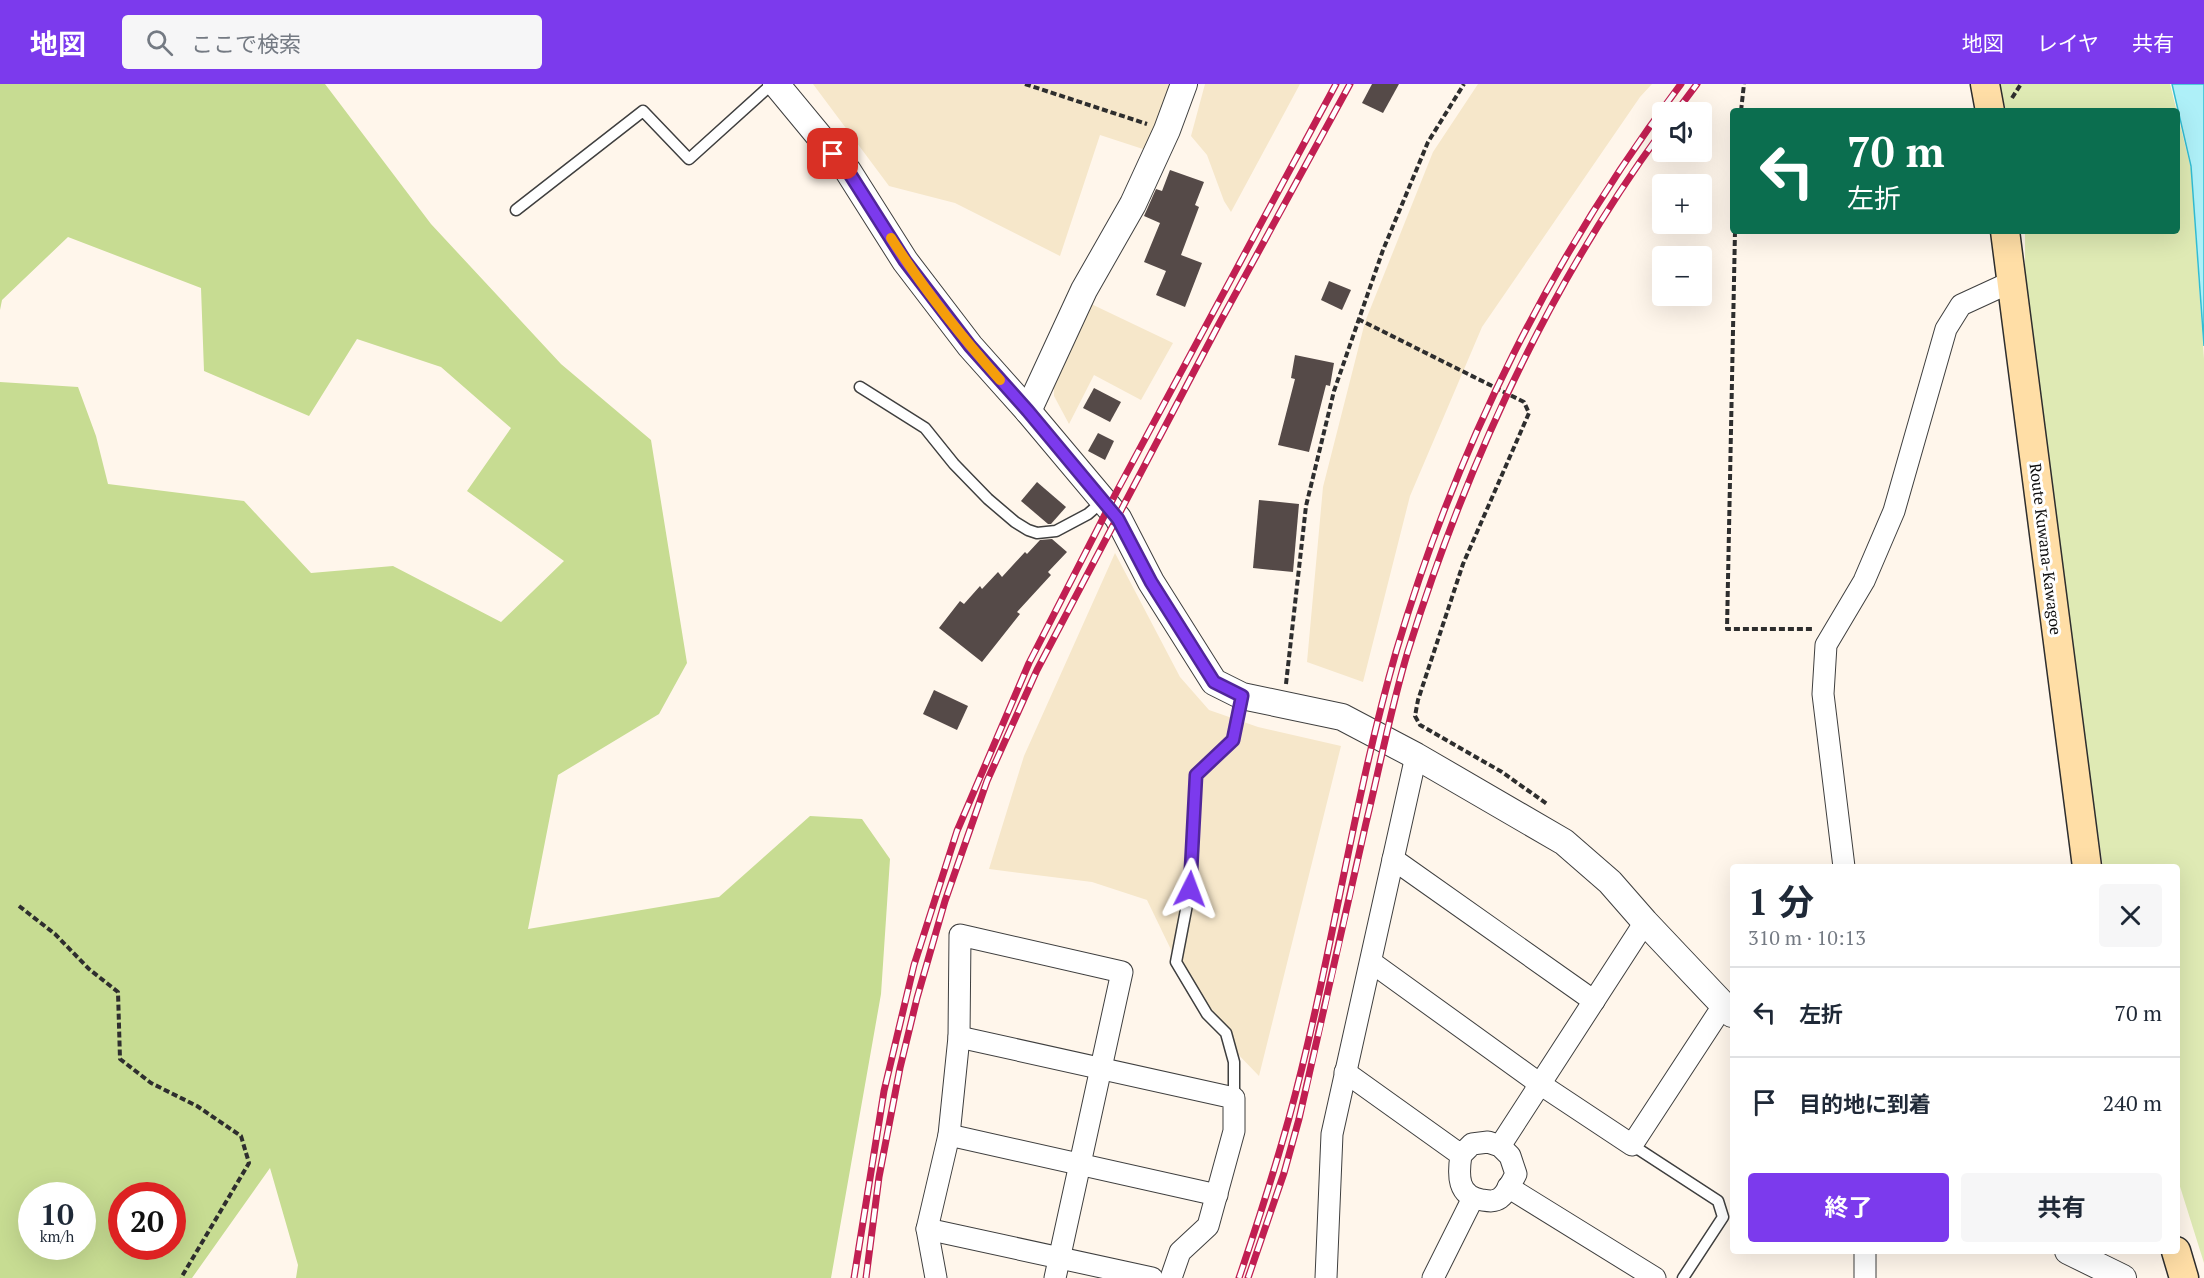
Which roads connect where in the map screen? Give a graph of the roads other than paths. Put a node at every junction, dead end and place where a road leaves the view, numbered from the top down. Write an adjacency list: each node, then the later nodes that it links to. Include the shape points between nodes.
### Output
1 (774, 84): 5 (lane, via 689,159 643,111); 9 (street, via 848,171 905,261 970,346)
2 (1184, 84): 9 (street, via 1133,204 1083,290)
3 (1985, 84): 4 (main road)
4 (1989, 108)
5 (516, 210)
6 (2005, 234): 7 (main road, Route Kuwana-Kawagoe)
7 (2011, 282): 14 (street, via 1961,305 1946,329 1894,511 1864,581 1827,645 1823,694); 15 (main road, Route Kuwana-Kawagoe)
8 (860, 387): 10 (lane, via 924,428 988,499 1028,530 1056,531 1088,514)
9 (1028, 411): 10 (street)
10 (1103, 500): 11 (street, via 1214,682)
11 (1242, 696): 12 (street, via 1341,717); 24 (lane, via 1233,740 1196,775 1190,889 1176,962 1207,1014 1226,1034 1234,1062)
12 (1416, 756): 13 (street); 16 (street, via 1564,842 1610,882)
13 (1393, 859): 17 (street); 18 (street)
14 (1844, 864)
15 (2087, 864)
16 (1645, 922): 18 (street); 19 (street)
17 (1371, 962): 22 (street); 23 (street)
18 (1594, 1001): 23 (street)
19 (1729, 1010): 26 (street, via 1717,1015)
20 (959, 1037): 21 (street); 21 (street, via 960,935 1122,972); 25 (street)
21 (1100, 1068): 24 (street); 29 (street)
22 (1345, 1072): 28 (street); 41 (street, via 1332,1134)
23 (1540, 1084): 26 (street); 27 (street)
24 (1234, 1098): 31 (street, via 1234,1131)
25 (949, 1135): 29 (street); 33 (street)
26 (1632, 1145): 44 (lane, via 1718,1201 1724,1217)
27 (1500, 1146): 28 (street, via 1488,1142 1472,1144); 30 (street, via 1510,1156 1516,1174)
28 (1461, 1155): 32 (street, via 1461,1186)
29 (1080, 1165): 31 (street); 37 (street)
30 (1508, 1188): 32 (street, via 1502,1197 1491,1201); 43 (street)
31 (1217, 1195): 40 (street, via 1208,1226 1180,1252)
32 (1473, 1198): 42 (street)
33 (927, 1229): 37 (street); 38 (street)
34 (1865, 1254): 45 (street)
35 (2074, 1254): 46 (street)
36 (2177, 1254): 47 (main road)
37 (1058, 1268): 39 (street)
38 (936, 1278)
39 (1152, 1278)
40 (1171, 1278)
41 (1326, 1278)
42 (1433, 1278)
43 (1655, 1278)
44 (1683, 1278)
45 (1864, 1278)
46 (2123, 1278)
47 (2184, 1278)

